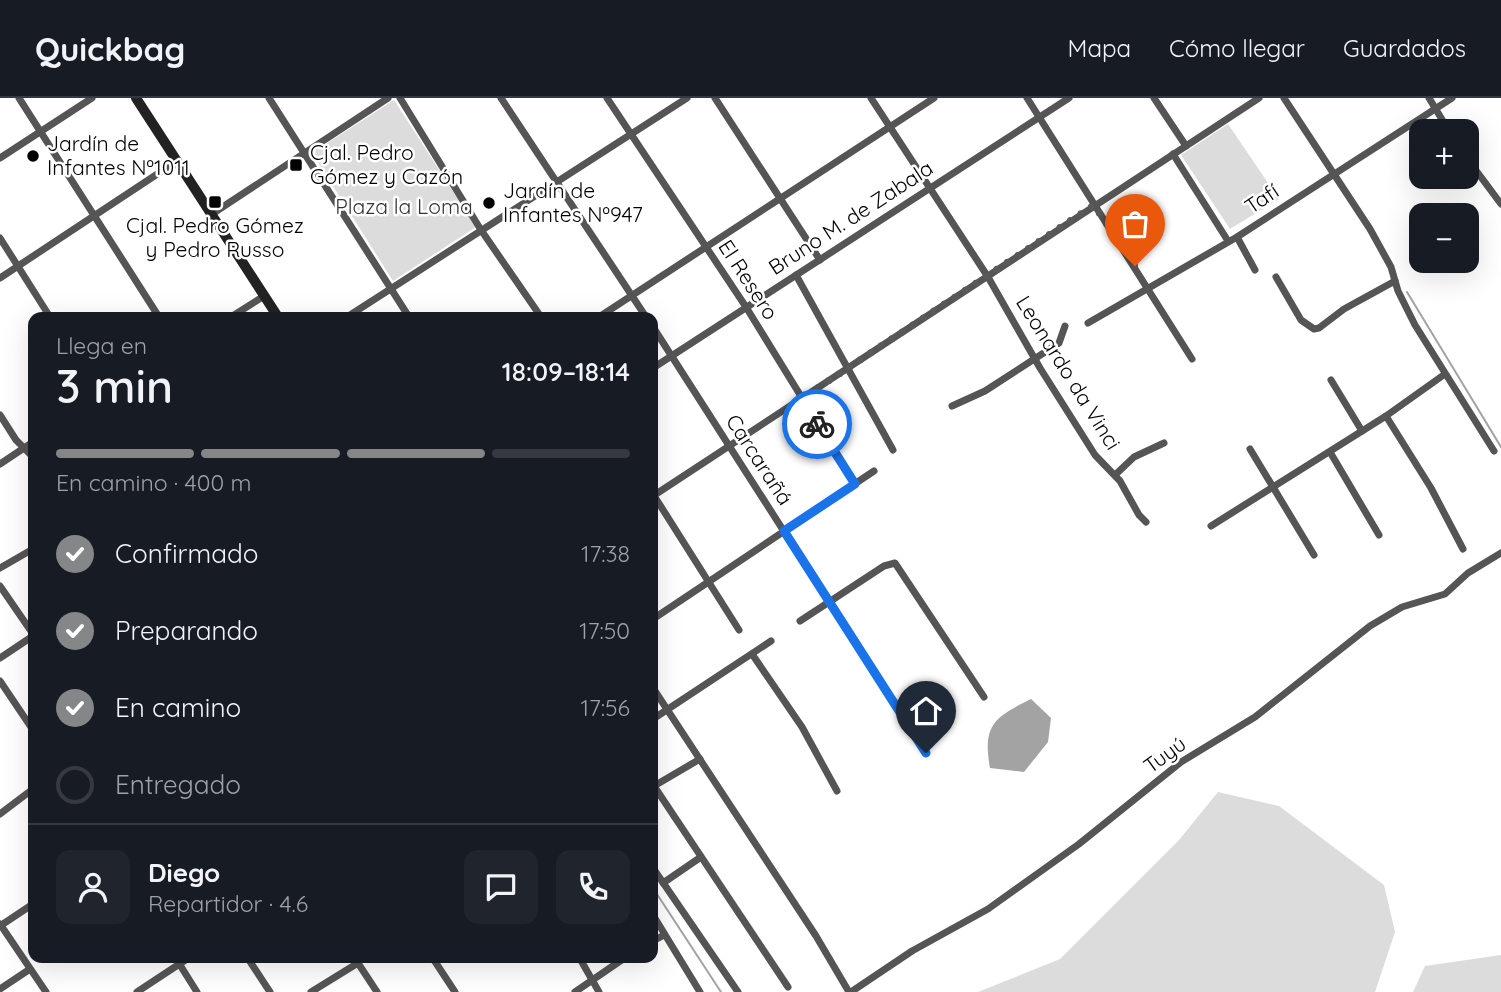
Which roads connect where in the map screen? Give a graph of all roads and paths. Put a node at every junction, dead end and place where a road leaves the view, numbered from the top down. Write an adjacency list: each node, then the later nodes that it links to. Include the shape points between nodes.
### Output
1 (19, 98): 24 (street)
2 (92, 98): 24 (street)
3 (136, 98): 30 (street)
4 (269, 98): 27 (street)
5 (388, 98): 27 (street)
6 (400, 98): 40 (street)
7 (501, 98): 33 (street)
8 (607, 98): 25 (street, El Resero)
9 (687, 98): 25 (street)
10 (715, 98): 35 (street)
11 (871, 98): 23 (street, Leonardo da Vinci)
12 (934, 98): 23 (street)
13 (1027, 98): 21 (street)
14 (1069, 98): 21 (street, Bruno M. de Zabala)
15 (1154, 98): 26 (street)
16 (1259, 98): 26 (street)
17 (1284, 98): 31 (street)
18 (1429, 98): 20 (street)
19 (1452, 98): 20 (street, Tafí)
20 (1435, 108): 22 (street); 31 (street, Tafí)
21 (1039, 118): 34 (street, Bruno M. de Zabala); 37 (street)
22 (1442, 119)
23 (890, 127): 34 (street, Leonardo da Vinci); 35 (street)
24 (41, 132): 29 (street); 39 (street)
25 (631, 134): 33 (street); 43 (street, El Resero)
26 (1186, 146): 28 (street)
27 (305, 151): 38 (street); 53 (street)
28 (1173, 154): 37 (street); 42 (street)
29 (0, 158)
30 (177, 161): 38 (street); 39 (street)
31 (1333, 174): 42 (street, Tafí); 51 (street, via 1370,229)
32 (1479, 174): 36 (street)
33 (556, 182): 40 (street); 55 (street)
34 (929, 188): 44 (street, Bruno M. de Zabala); 48 (street, Leonardo da Vinci)
35 (780, 200): 43 (street); 44 (street)
36 (1501, 204)
37 (1094, 205): 48 (street); 52 (street)
38 (212, 214): 54 (street)
39 (94, 216): 45 (street); 58 (street)
40 (481, 230): 53 (street); 63 (street)
41 (0, 238): 45 (street)
42 (1233, 239): 46 (street); 52 (street, Tafí)
43 (707, 248): 55 (street); 56 (street, El Resero)
44 (820, 260): 47 (street, Bruno M. de Zabala)
45 (18, 267): 50 (street); 57 (street)
46 (1255, 270)
47 (796, 275): 56 (street, Bruno M. de Zabala); 73 (street)
48 (988, 277): 70 (street, Leonardo da Vinci); 73 (street)
49 (1276, 277): 51 (street, via 1301,320 1314,328)
50 (0, 278)
51 (1395, 281): 74 (street)
52 (1148, 286): 66 (street, Tafí); 71 (street)
53 (391, 289): 61 (street); 62 (street)
54 (264, 296): 59 (street); 60 (street)
55 (632, 296): 64 (street); 65 (street)
56 (746, 307): 69 (street, Bruno M. de Zabala); 76 (street, El Resero)
57 (47, 312)
58 (156, 312)
59 (239, 312)
60 (275, 312)
61 (355, 312)
62 (406, 312)
63 (538, 312)
64 (607, 312)
65 (643, 312)
66 (1088, 323)
67 (1065, 326): 70 (street, via 1059,343)
68 (658, 334): 69 (street, Carcarañá)
69 (672, 355): 72 (street, Bruno M. de Zabala); 83 (street, Carcarañá)
70 (1035, 359): 77 (street); 92 (street, Leonardo da Vinci, via 1095,455)
71 (1192, 359)
72 (658, 365)
73 (848, 366): 76 (street); 86 (street)
74 (1445, 374): 79 (street); 87 (street)
75 (1331, 380): 80 (street)
76 (801, 399): 83 (street); 93 (street, El Resero)
77 (952, 406)
78 (0, 415): 84 (street)
79 (1386, 416): 80 (street); 101 (street)
80 (1362, 431): 89 (street)
81 (1164, 443): 92 (street, via 1140,453)
82 (28, 445): 84 (street)
83 (729, 446): 95 (street); 99 (street, Carcarañá)
84 (24, 448): 88 (street); 90 (street)
85 (1250, 449): 94 (street)
86 (893, 450)
87 (1494, 451)
88 (28, 452)
89 (1330, 452): 94 (street); 100 (street)
90 (0, 464)
91 (874, 471): 93 (street)
92 (1115, 475): 97 (street, Leonardo da Vinci)
93 (855, 484): 99 (street)
94 (1273, 487): 98 (street); 104 (street)
95 (658, 491)
96 (658, 502): 106 (street)
97 (1146, 522)
98 (1212, 526)
99 (784, 531): 106 (street); 108 (street, Carcarañá)
100 (1379, 535)
101 (1463, 549)
102 (28, 552): 105 (street)
103 (1501, 553): 161 (street, Tuyú, via 1445,594 1402,607 1370,626 1255,717 1181,762 988,909)
104 (1314, 555)
105 (0, 568)
106 (708, 582): 109 (street); 112 (street)
107 (0, 586): 111 (street)
108 (829, 602): 110 (street); 119 (street, via 895,563); 123 (street, Carcarañá)
109 (658, 616)
110 (800, 621)
111 (28, 628)
112 (739, 630)
113 (28, 638): 116 (street)
114 (771, 641): 115 (street)
115 (752, 654): 120 (street); 126 (street, via 802,727)
116 (0, 658)
117 (0, 681): 122 (street)
118 (658, 696): 120 (street)
119 (984, 697)
120 (667, 710): 121 (street); 124 (street)
121 (658, 716)
122 (28, 723)
123 (926, 753)
124 (700, 759): 125 (street); 161 (street)
125 (658, 784)
126 (837, 791)
127 (658, 792): 130 (street)
128 (28, 793): 129 (street)
129 (0, 814)
130 (701, 857): 132 (street); 148 (street)
131 (658, 876): 132 (street)
132 (663, 883): 160 (street)
133 (28, 907): 135 (street)
134 (658, 924): 136 (street)
135 (0, 925): 146 (street)
136 (664, 935): 137 (street); 159 (street)
137 (658, 938)
138 (175, 963): 151 (street)
139 (179, 963): 152 (street)
140 (251, 963): 153 (street)
141 (352, 963): 154 (street)
142 (358, 963): 155 (street)
143 (436, 963): 156 (street)
144 (583, 963): 147 (street)
145 (618, 963): 147 (street)
146 (30, 969): 149 (street); 150 (street)
147 (594, 980): 157 (street); 158 (street)
148 (788, 987)
149 (0, 989)
150 (46, 992)
151 (137, 992)
152 (197, 992)
153 (270, 992)
154 (311, 992)
155 (377, 992)
156 (455, 992)
157 (575, 992)
158 (599, 992)
159 (700, 992)
160 (738, 992)
161 (850, 992)

